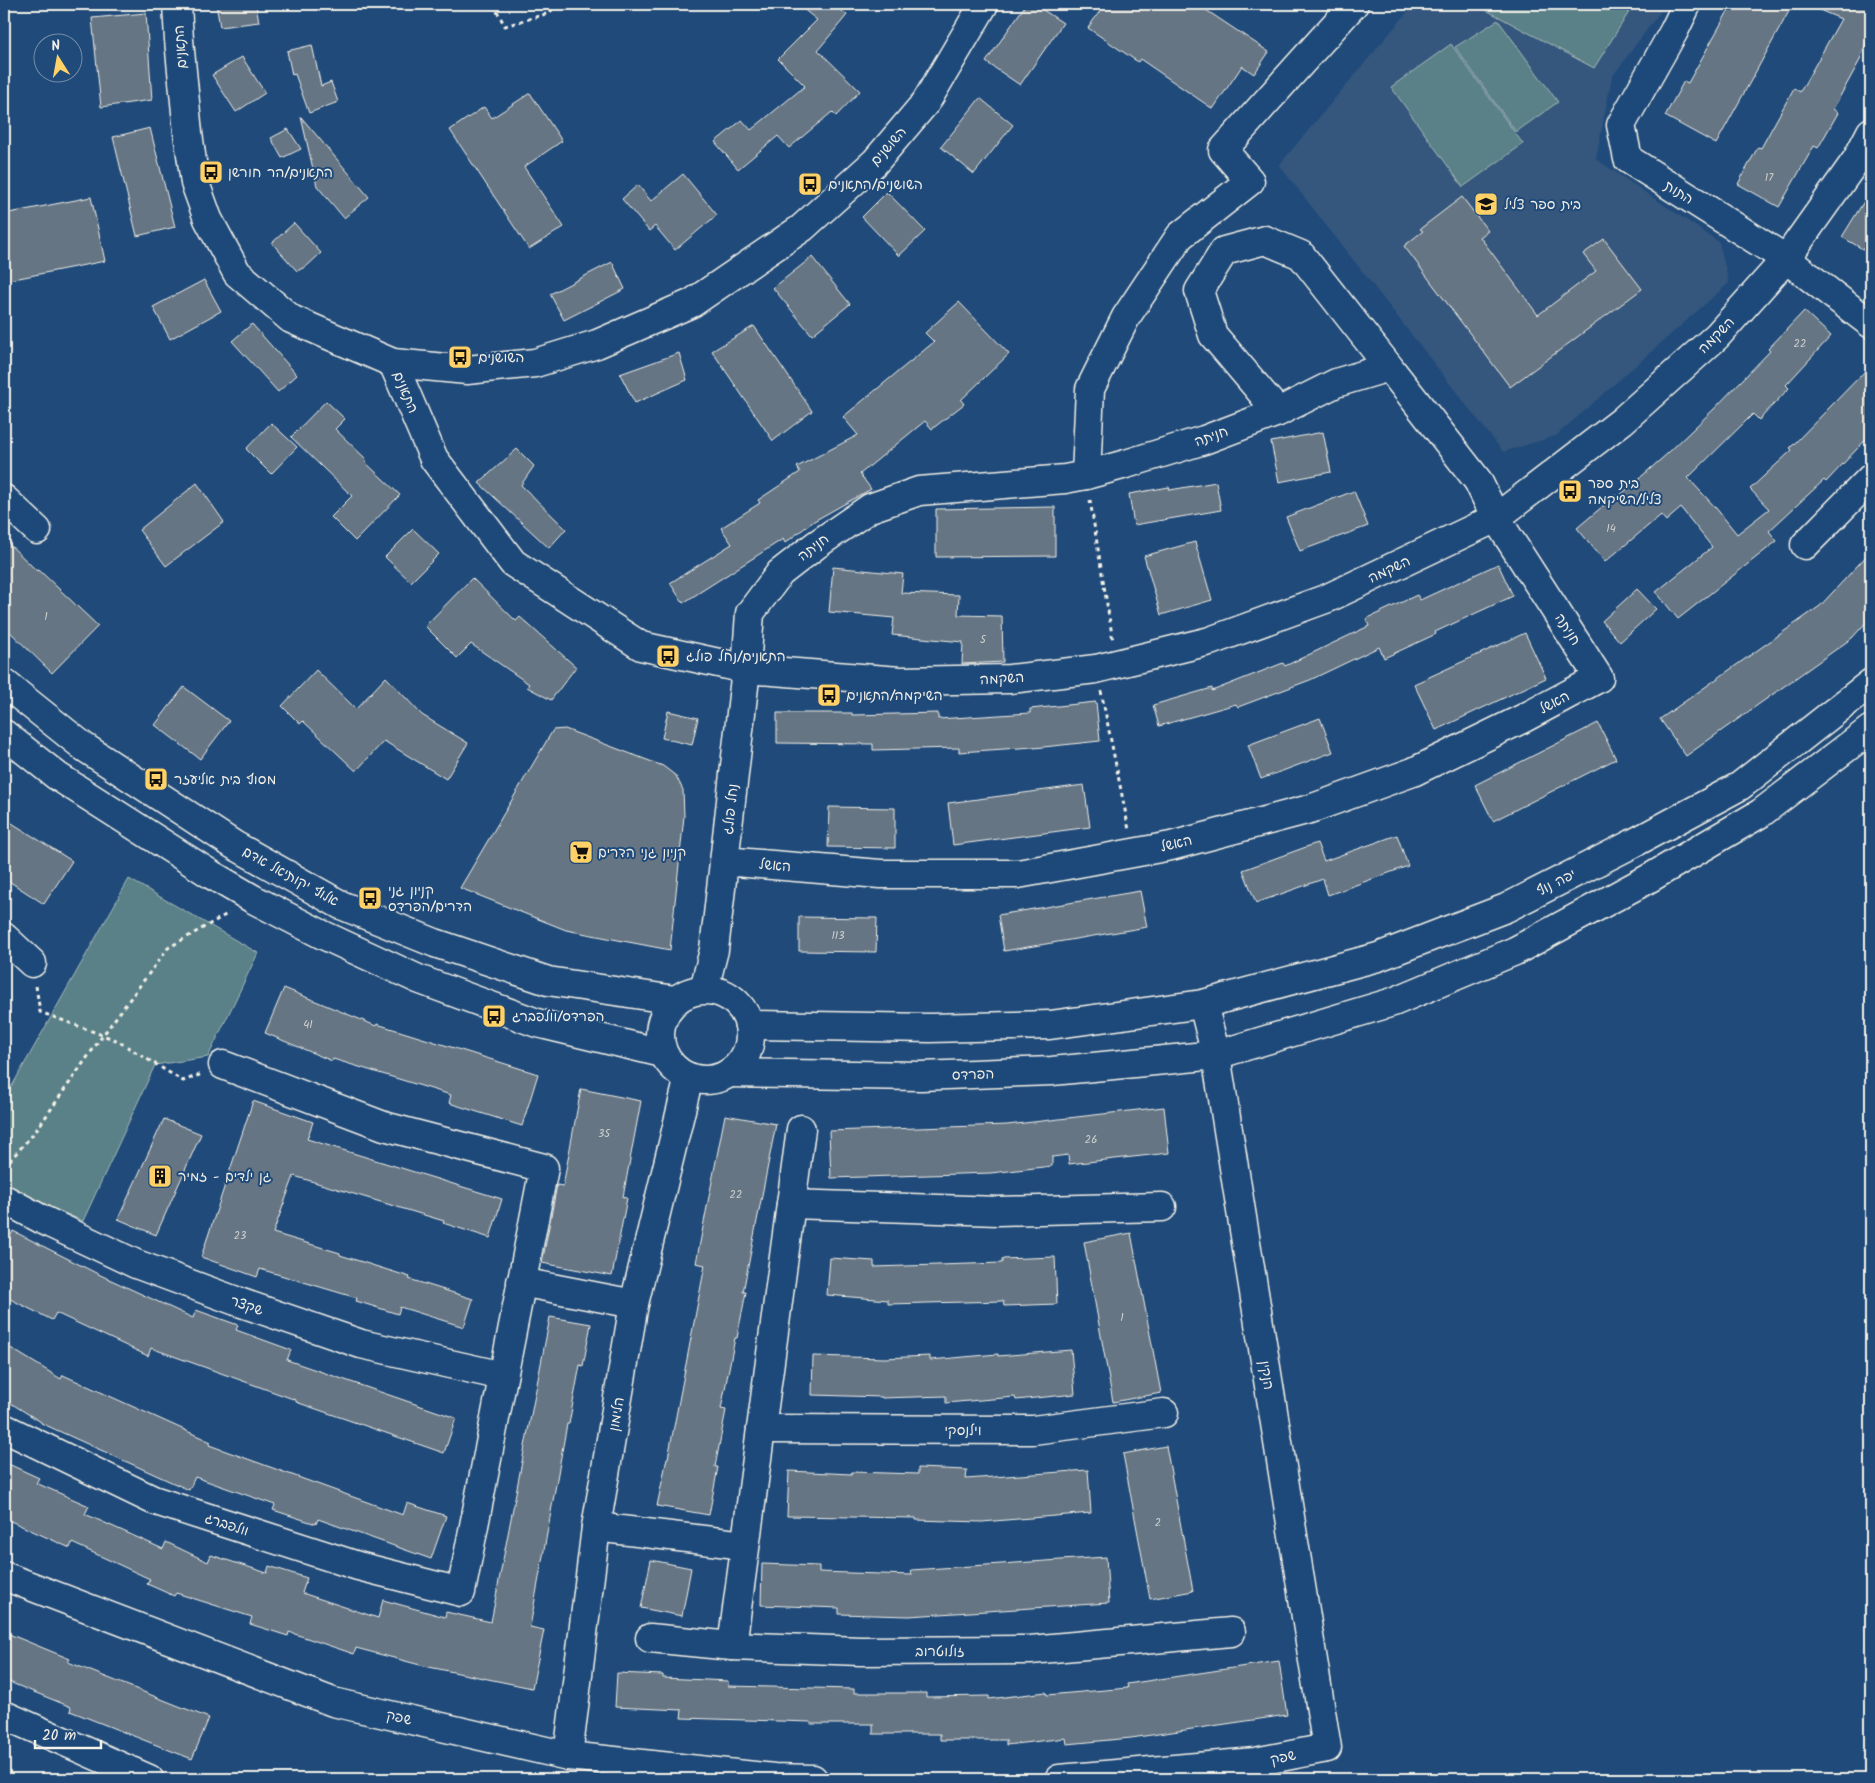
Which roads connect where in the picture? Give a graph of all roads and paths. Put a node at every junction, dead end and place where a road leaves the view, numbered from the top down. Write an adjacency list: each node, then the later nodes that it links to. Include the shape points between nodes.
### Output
1 (177, 4): 10 (street, התאנים, via 195,183 208,219 237,273 291,319)
2 (493, 4): 3 (path, via 505,26 549,13)
3 (557, 4)
4 (984, 4): 10 (street, השושנים, via 926,102 875,162 802,228 692,302 597,344 535,363 466,370)
5 (1354, 4): 13 (street, via 1223,150 1250,181 1180,236 1126,318 1090,389)
6 (1687, 4): 8 (street, התות, via 1621,125 1628,159)
7 (1871, 132): 8 (street, השקמה, via 1857,159)
8 (1786, 259): 9 (street, התות); 16 (street, השקמה, via 1717,336 1637,408)
9 (1871, 324)
10 (393, 363): 20 (street, התאנים, via 434,459 513,563 641,646)
11 (1389, 366): 12 (street, חניתה, via 1336,383); 12 (street, via 1301,255 1265,240 1224,252 1199,292 1213,335); 16 (street, חניתה, via 1478,481)
12 (1278, 412): 13 (street, חניתה, via 1204,440)
13 (1086, 475): 19 (path); 20 (street, חניתה, via 919,491 870,508 816,545 775,579 750,613)
14 (1871, 478): 18 (street)
15 (4, 499): 17 (street)
16 (1496, 518): 19 (street, השקמה, via 1328,598 1210,641); 21 (street, חניתה)
17 (37, 530)
18 (1805, 545)
19 (1106, 666): 20 (street, השקמה, via 1010,679 900,681); 26 (path)
20 (746, 669): 27 (street, נחל פולג)
21 (1599, 678): 26 (street, האשל, via 1413,772 1310,809 1171,846)
22 (4, 683): 33 (street, אלוף יקותיאל אדם, via 84,747 234,845 341,905 435,943 548,981)
23 (1871, 683): 35 (street, יפה נוף, via 1740,786 1506,908 1378,957)
24 (1871, 728): 39 (street, via 1761,813 1515,951 1393,1002)
25 (4, 734): 28 (street, via 57,776)
26 (1134, 852): 27 (street, האשל, via 1018,874 880,874)
27 (724, 861): 30 (street, נחל פולג)
28 (253, 899): 37 (path, via 168,948); 38 (street, via 418,979 537,1023)
29 (4, 937): 31 (street)
30 (714, 950): 32 (street, נחל פולג); 34 (street, נחל פולג)
31 (32, 963): 37 (path, via 40,1012)
32 (704, 989): 33 (street, via 690,991); 34 (street, via 720,992)
33 (675, 1000): 38 (street, via 662,1018 659,1033)
34 (734, 1000): 36 (street, via 744,1010)
35 (1203, 1004): 36 (street, via 1050,1025 930,1028); 39 (street, הנקין)
36 (749, 1025): 41 (street, via 746,1054)
37 (103, 1036): 40 (path, via 116,1040 183,1081); 44 (path, via 36,1132)
38 (662, 1053): 42 (street, via 671,1066)
39 (1216, 1055): 41 (street, הפרדס, via 1052,1071 921,1076); 61 (street, הנקין)
40 (223, 1065): 48 (street, via 384,1126 544,1168)
41 (729, 1073): 42 (street, via 704,1080)
42 (689, 1078): 49 (street, הלימון)
43 (801, 1129): 46 (street)
44 (4, 1167)
45 (4, 1198): 50 (street, שקצר, via 136,1264 236,1301 361,1344)
46 (791, 1204): 47 (street, via 998,1211); 53 (street)
47 (1162, 1207)
48 (521, 1282): 49 (street); 50 (street)
49 (634, 1304): 54 (street, הלימון)
50 (503, 1376): 52 (street, וולפברג, via 460,1592 358,1566 153,1500)
51 (1164, 1413): 53 (street, וילנסקי, via 1033,1430)
52 (4, 1428)
53 (761, 1429): 55 (street)
54 (596, 1528): 55 (street); 62 (street, הלימון)
55 (745, 1545): 59 (street)
56 (4, 1576): 62 (street, שפק, via 333,1702)
57 (1231, 1632): 59 (street, זולוטרוב, via 1030,1650 860,1651)
58 (650, 1638): 59 (street, זולוטרוב)
59 (732, 1646)
60 (4, 1715): 63 (street)
61 (1326, 1748): 65 (street, שפק, via 1256,1762)
62 (568, 1756): 64 (street, שפק, via 774,1778)
63 (149, 1779)
64 (813, 1779)
65 (1059, 1779)

